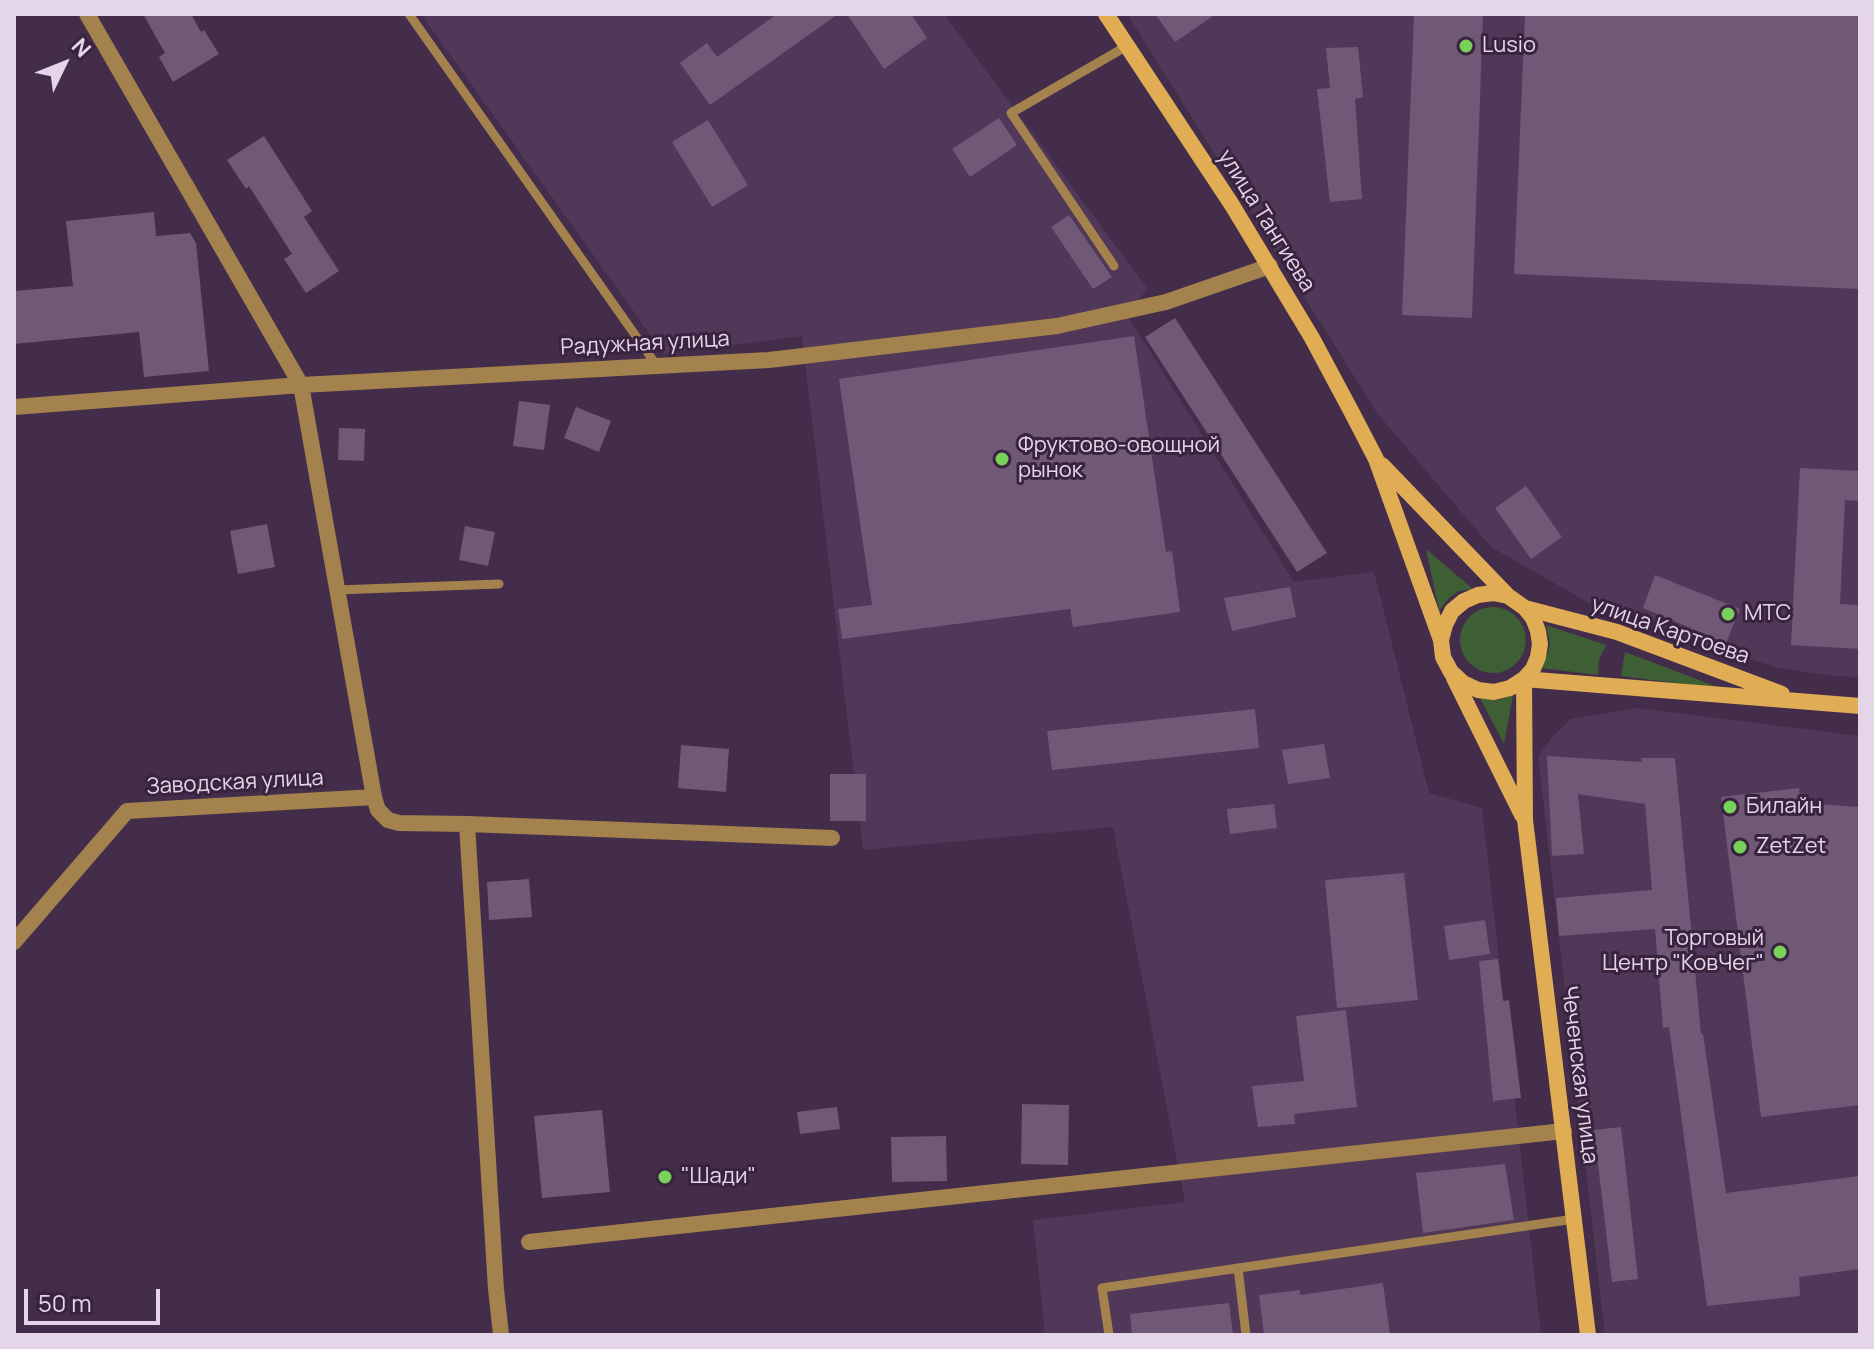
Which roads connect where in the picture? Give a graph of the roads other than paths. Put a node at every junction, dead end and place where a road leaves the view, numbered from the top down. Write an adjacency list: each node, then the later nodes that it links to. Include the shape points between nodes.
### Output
1 (87, 14): 8 (street)
2 (409, 14): 7 (lane)
3 (1106, 14): 4 (main road, улица Тангиева)
4 (1127, 46): 5 (lane, via 1011,113); 6 (main road, улица Тангиева)
5 (1114, 266)
6 (1270, 266): 7 (street, Радужная улица, via 1166,302 1057,326 769,360); 10 (main road, улица Тангиева)
7 (657, 366): 8 (street, Радужная улица)
8 (301, 385): 9 (street, Радужная улица); 12 (street)
9 (14, 407)
10 (1376, 459): 13 (main road); 15 (main road)
11 (499, 584): 12 (lane)
12 (337, 590): 20 (street)
13 (1508, 596): 14 (main road); 15 (main road, via 1493,593 1464,601 1452,611)
14 (1525, 608): 17 (main road, via 1540,644 1533,669); 18 (main road, улица Картоева, via 1617,632)
15 (1441, 640): 16 (main road)
16 (1451, 672): 17 (main road, via 1470,687 1494,692); 21 (main road, Чеченская улица)
17 (1524, 679): 18 (main road, улица Картоева); 21 (main road, Чеченская улица)
18 (1798, 700): 19 (main road, улица Картоева)
19 (1860, 706)
20 (374, 797): 22 (street, via 388,820); 24 (street, Заводская улица, via 127,811)
21 (1525, 820): 25 (main road, Чеченская улица)
22 (467, 824): 23 (street); 29 (street)
23 (832, 838)
24 (14, 942)
25 (1564, 1131): 26 (main road, Чеченская улица); 27 (street)
26 (1574, 1219): 28 (lane); 32 (main road, Чеченская улица)
27 (529, 1242)
28 (1238, 1268): 30 (lane, via 1102,1288); 31 (lane)
29 (501, 1335)
30 (1109, 1335)
31 (1246, 1335)
32 (1588, 1335)

